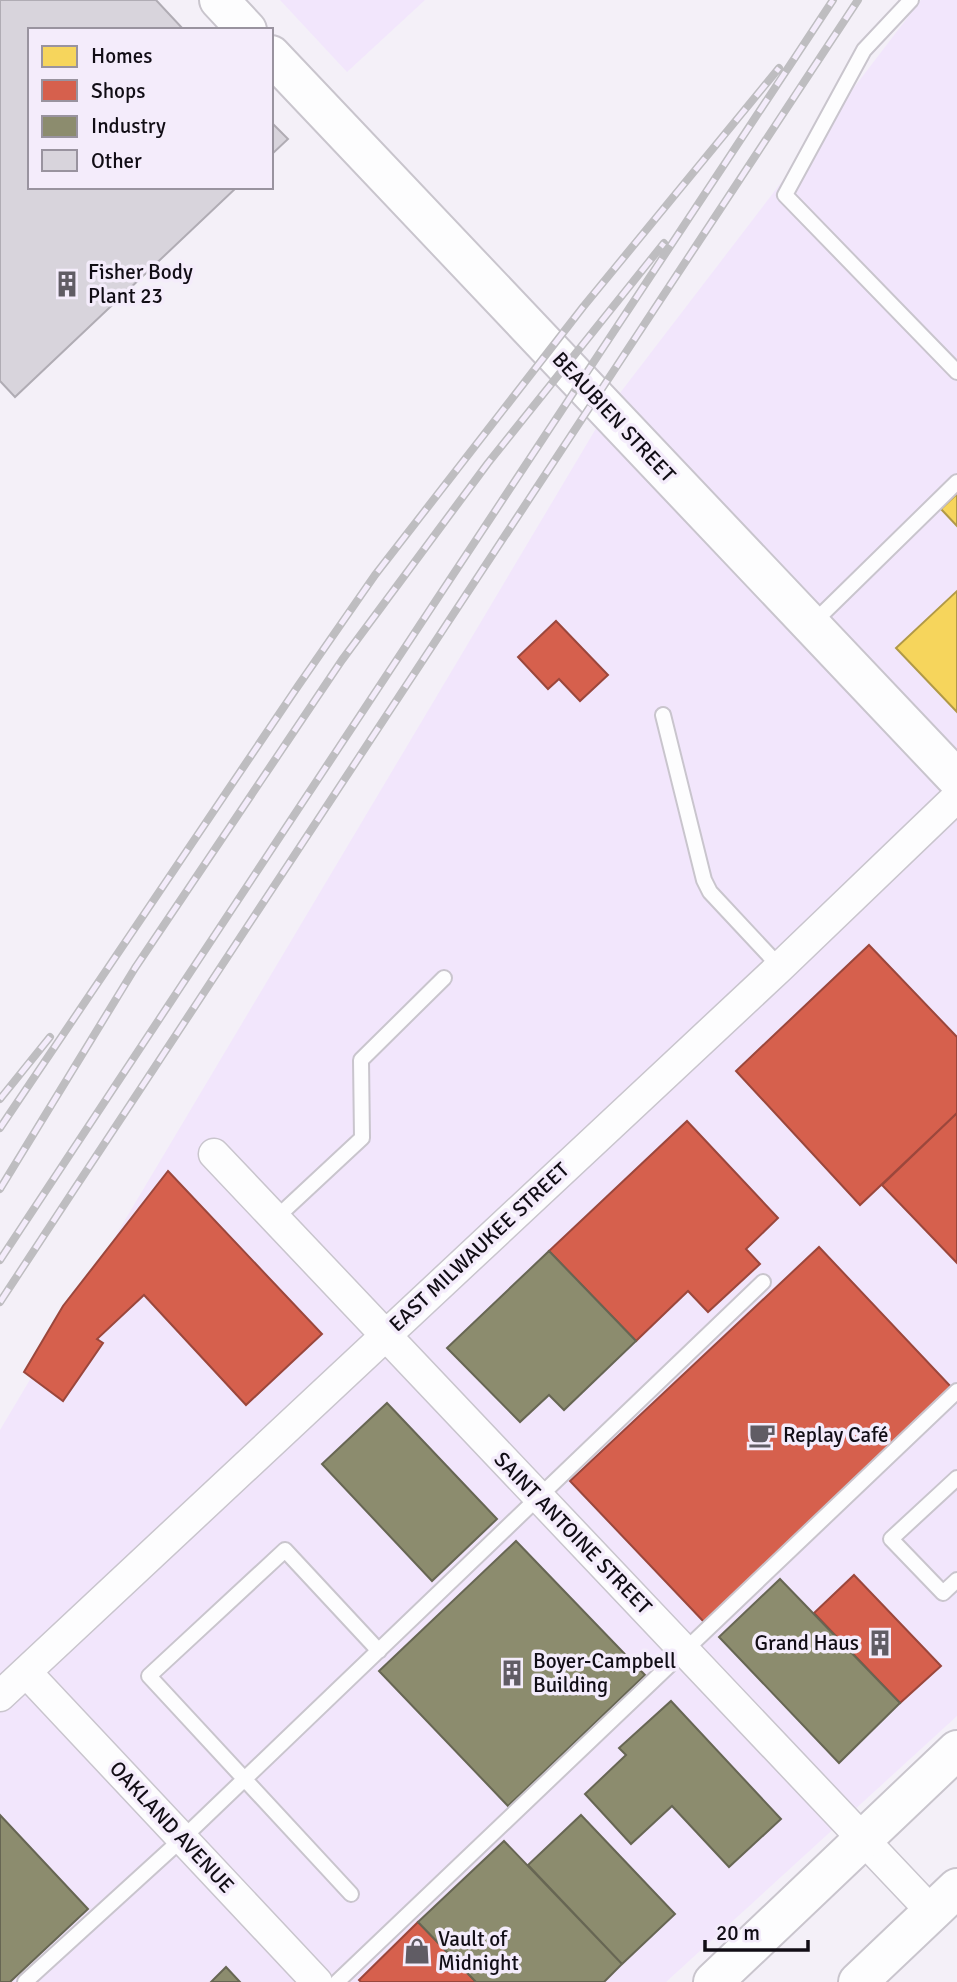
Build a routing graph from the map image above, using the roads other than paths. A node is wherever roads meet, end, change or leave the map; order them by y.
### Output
1 (219, 0) edge
2 (911, 0) edge
3 (245, 28) edge
4 (273, 57) edge
5 (957, 372) edge
6 (957, 482) edge
7 (810, 625) junction
8 (663, 715) dead end
9 (957, 779) edge
10 (957, 797) edge
11 (780, 967) junction
12 (444, 978) dead end
13 (214, 1154) dead end
14 (275, 1219) junction
15 (763, 1282) dead end
16 (384, 1335) junction
17 (957, 1391) edge
18 (957, 1478) edge
19 (539, 1498) junction
20 (957, 1580) edge
21 (379, 1651) junction
22 (685, 1651) junction
23 (26, 1672) junction
24 (0, 1696) edge
25 (957, 1750) edge
26 (244, 1779) junction
27 (183, 1838) junction
28 (863, 1840) junction
29 (351, 1894) dead end
30 (945, 1900) edge
31 (25, 1982) edge
32 (317, 1982) edge
33 (337, 1982) edge
34 (713, 1982) edge
35 (858, 1982) edge

1 - 3 street
2 - 5 lane
4 - 7 street, BEAUBIEN STREET
6 - 7 lane
7 - 9 street, BEAUBIEN STREET
8 - 11 lane
10 - 11 street, EAST MILWAUKEE STREET
11 - 16 street, EAST MILWAUKEE STREET
12 - 14 lane
13 - 14 street, SAINT ANTOINE STREET
14 - 16 street, SAINT ANTOINE STREET
15 - 19 lane
16 - 19 street, SAINT ANTOINE STREET
16 - 23 street, EAST MILWAUKEE STREET
17 - 22 lane
18 - 20 lane
19 - 21 lane
19 - 22 street, SAINT ANTOINE STREET
21 - 26 lane
21 - 26 lane
22 - 28 street, SAINT ANTOINE STREET
22 - 33 lane
23 - 24 street, EAST MILWAUKEE STREET
23 - 27 street, OAKLAND AVENUE
25 - 28 street
26 - 27 lane
26 - 29 lane
27 - 31 lane
27 - 32 street, OAKLAND AVENUE
28 - 30 street, SAINT ANTOINE STREET
28 - 34 street
30 - 35 street

